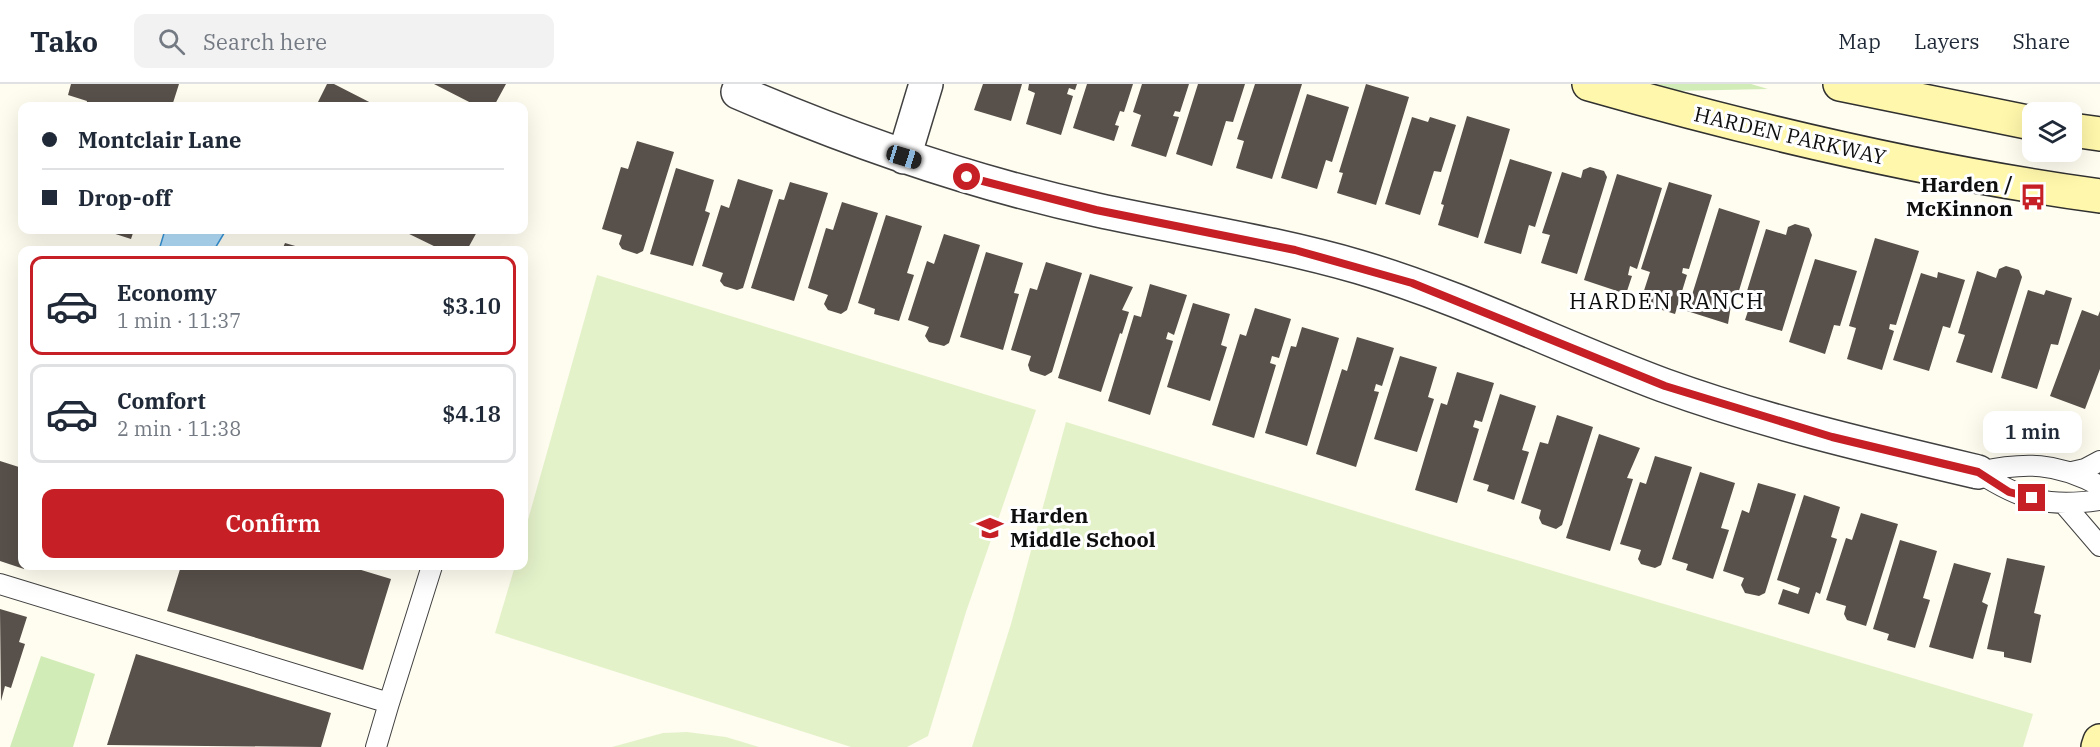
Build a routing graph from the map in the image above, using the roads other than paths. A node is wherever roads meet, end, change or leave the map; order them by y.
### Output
1 (926, 84) edge
2 (1589, 84) edge
3 (1840, 84) edge
4 (738, 92) dead end
5 (2022, 121) edge
6 (2082, 131) edge
7 (2100, 134) edge
8 (904, 157) junction
9 (2100, 196) edge
10 (2100, 461) edge
11 (1978, 472) junction
12 (2072, 472) junction
13 (2100, 486) edge
14 (2100, 500) edge
15 (2064, 504) junction
16 (2100, 546) edge
17 (431, 570) edge
18 (0, 584) edge
19 (389, 703) junction
20 (2100, 741) edge
21 (376, 747) edge
22 (2098, 747) edge

1 - 8 street
2 - 9 street, HARDEN PARKWAY
3 - 5 street
4 - 8 street
6 - 7 street
8 - 11 street
10 - 12 lane
11 - 12 lane
11 - 15 lane
12 - 13 lane
14 - 15 lane
15 - 16 lane
17 - 19 lane
18 - 19 lane
19 - 21 lane
20 - 22 street

